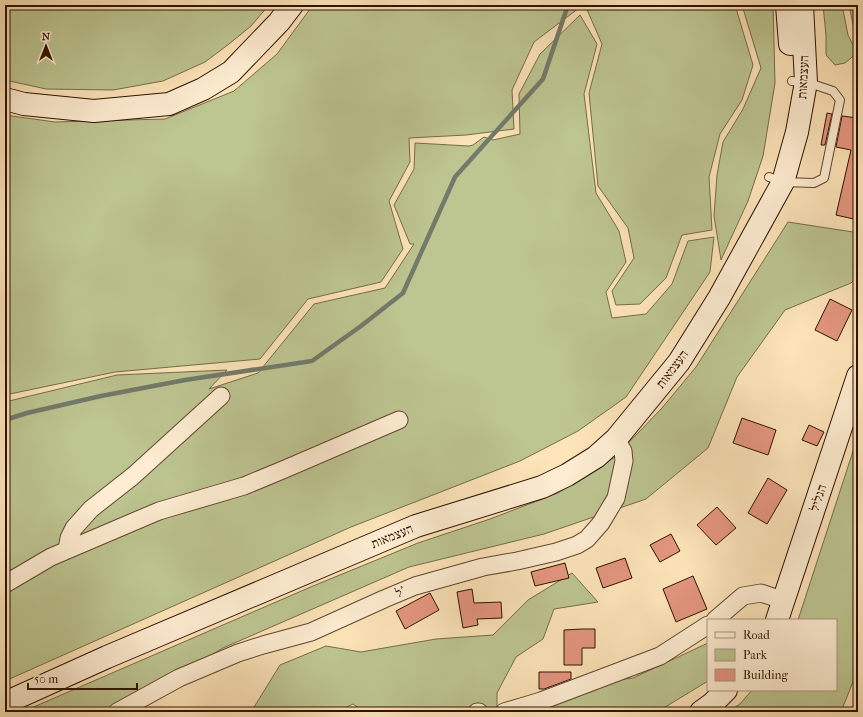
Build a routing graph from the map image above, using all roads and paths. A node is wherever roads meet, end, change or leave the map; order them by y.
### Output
1 (292, 5) edge
2 (786, 5) edge
3 (802, 5) edge
4 (799, 81) junction
5 (5, 99) edge
6 (776, 179) junction
7 (858, 376) edge
8 (221, 396) dead end
9 (399, 420) dead end
10 (616, 439) junction
11 (67, 550) junction
12 (5, 584) edge
13 (781, 610) edge
14 (716, 619) edge
15 (707, 626) edge
16 (725, 691) edge
17 (5, 703) edge
18 (118, 712) edge
19 (504, 712) edge
20 (701, 712) edge

1 - 5 street
2 - 4 street, העצמאות
3 - 4 street, העצמאות
4 - 6 street, העצמאות
4 - 6 lane
6 - 10 street, העצמאות
7 - 13 street, הגליל
8 - 11 street
9 - 11 street
10 - 17 street, העצמאות
10 - 18 street, ל'
11 - 12 street
13 - 14 street
15 - 19 street
16 - 20 street

